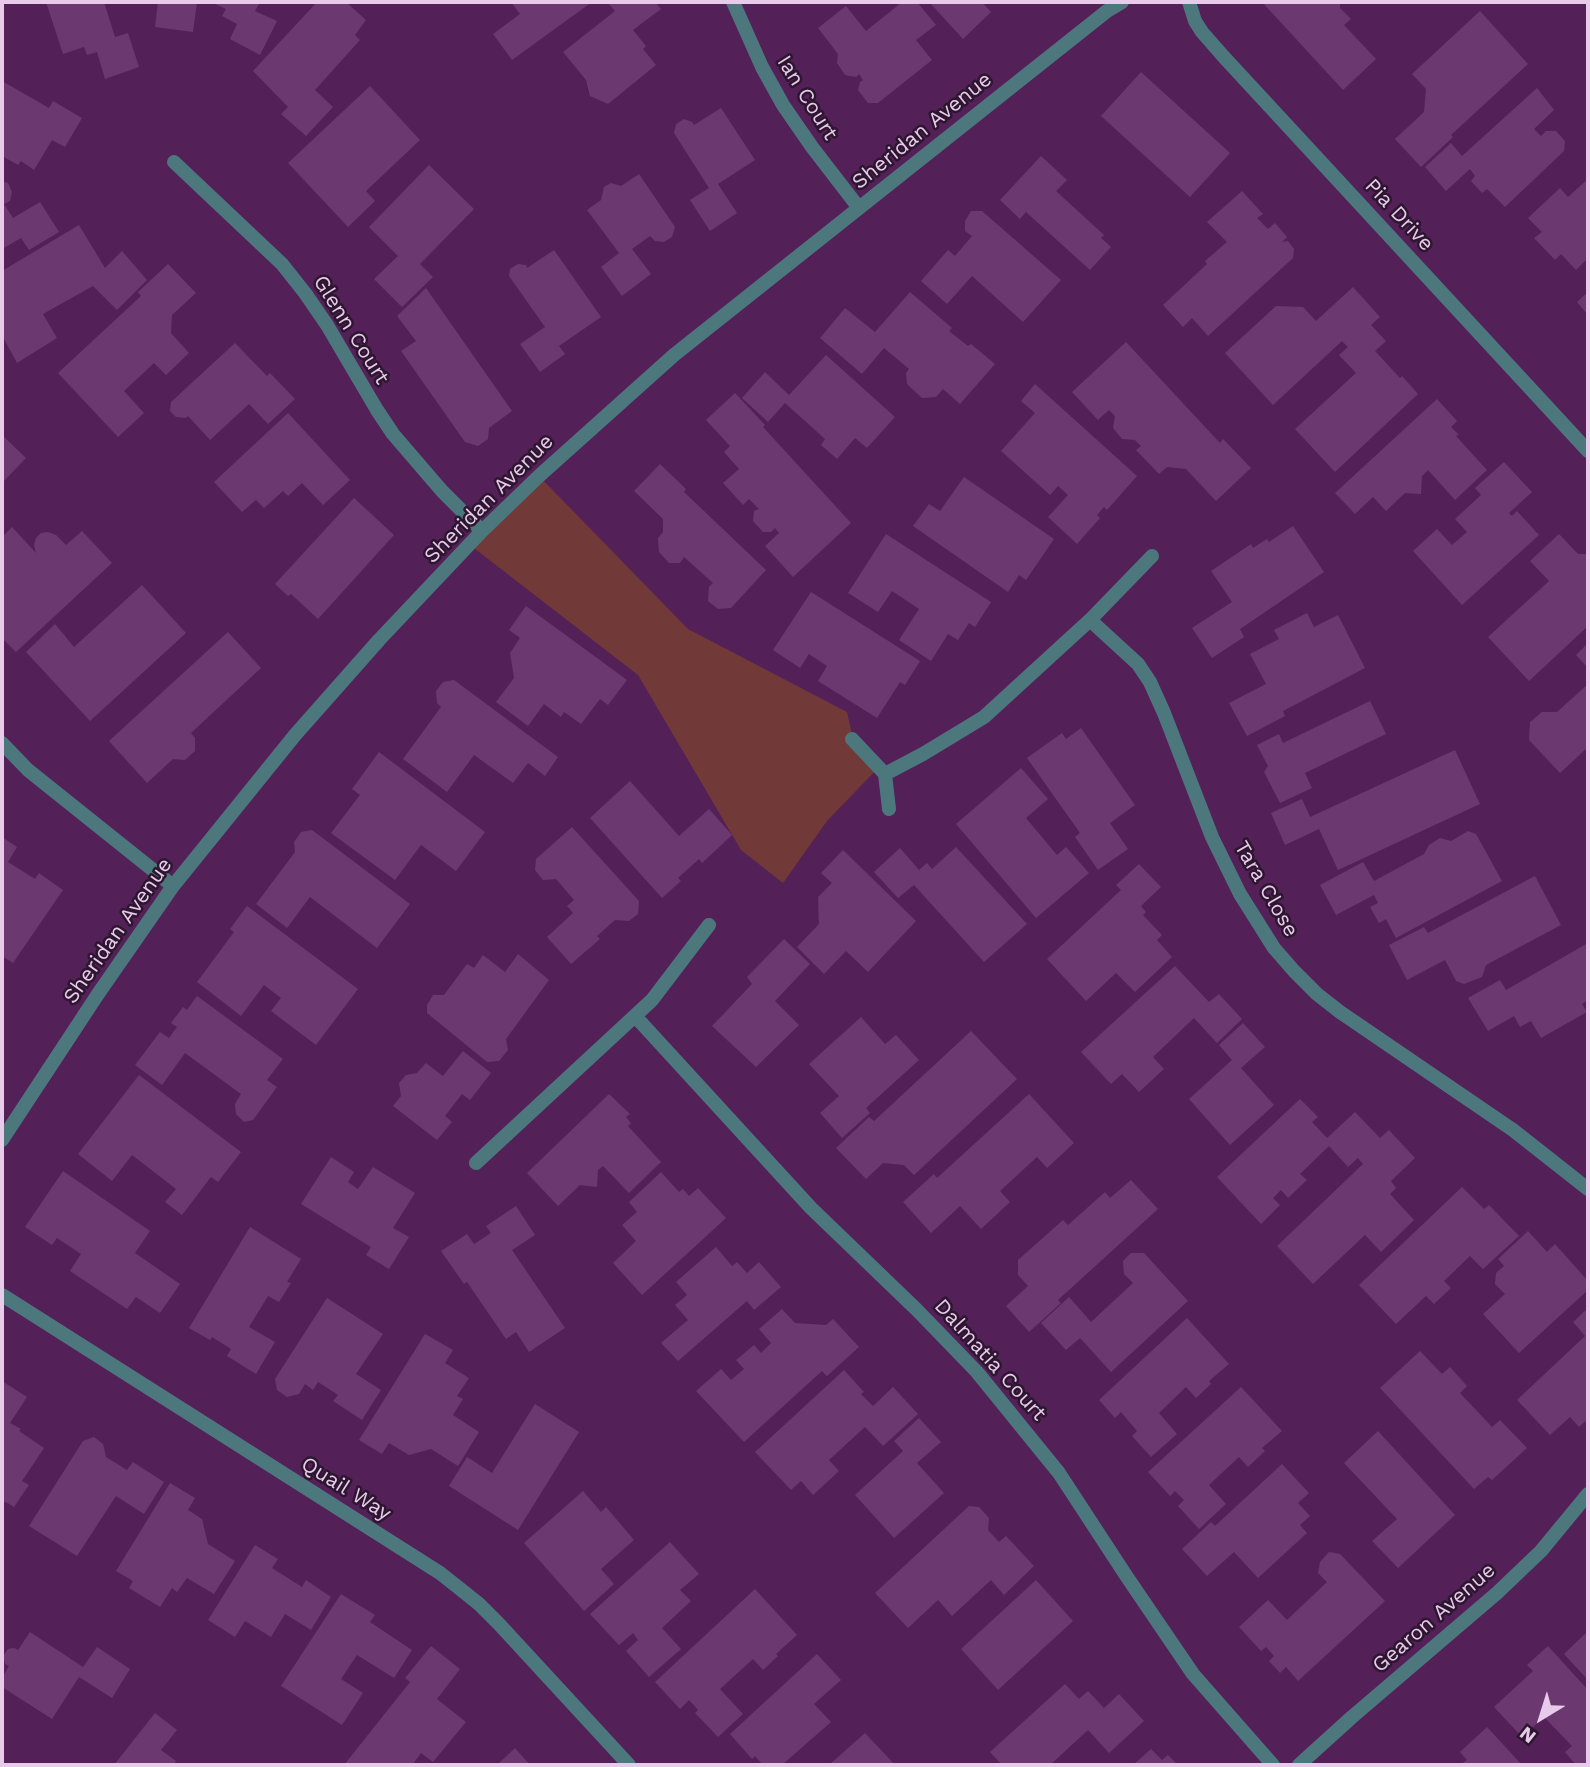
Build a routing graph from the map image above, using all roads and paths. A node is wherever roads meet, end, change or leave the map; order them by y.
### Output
1 (733, 2) edge
2 (1122, 2) edge
3 (1189, 2) edge
4 (174, 162) dead end
5 (859, 208) junction
6 (1588, 451) edge
7 (482, 531) junction
8 (1152, 556) dead end
9 (1090, 620) junction
10 (852, 739) dead end
11 (2, 743) edge
12 (886, 774) junction
13 (889, 808) dead end
14 (173, 887) junction
15 (709, 925) dead end
16 (635, 1016) junction
17 (2, 1140) edge
18 (476, 1163) dead end
19 (1588, 1189) edge
20 (2, 1295) edge
21 (1588, 1494) edge
22 (629, 1765) edge
23 (1273, 1765) edge
24 (1299, 1765) edge

1 - 5 street, Ian Court
2 - 5 street, Sheridan Avenue
3 - 6 street, Pia Drive
4 - 7 street, Glenn Court
5 - 7 street, Sheridan Avenue
7 - 14 street, Sheridan Avenue
8 - 9 street
9 - 12 street
9 - 19 street, Tara Close
10 - 12 street
11 - 14 street
12 - 13 street
14 - 17 street, Sheridan Avenue
15 - 16 street
16 - 18 street
16 - 23 street, Dalmatia Court
20 - 22 street, Quail Way
21 - 24 street, Gearon Avenue

